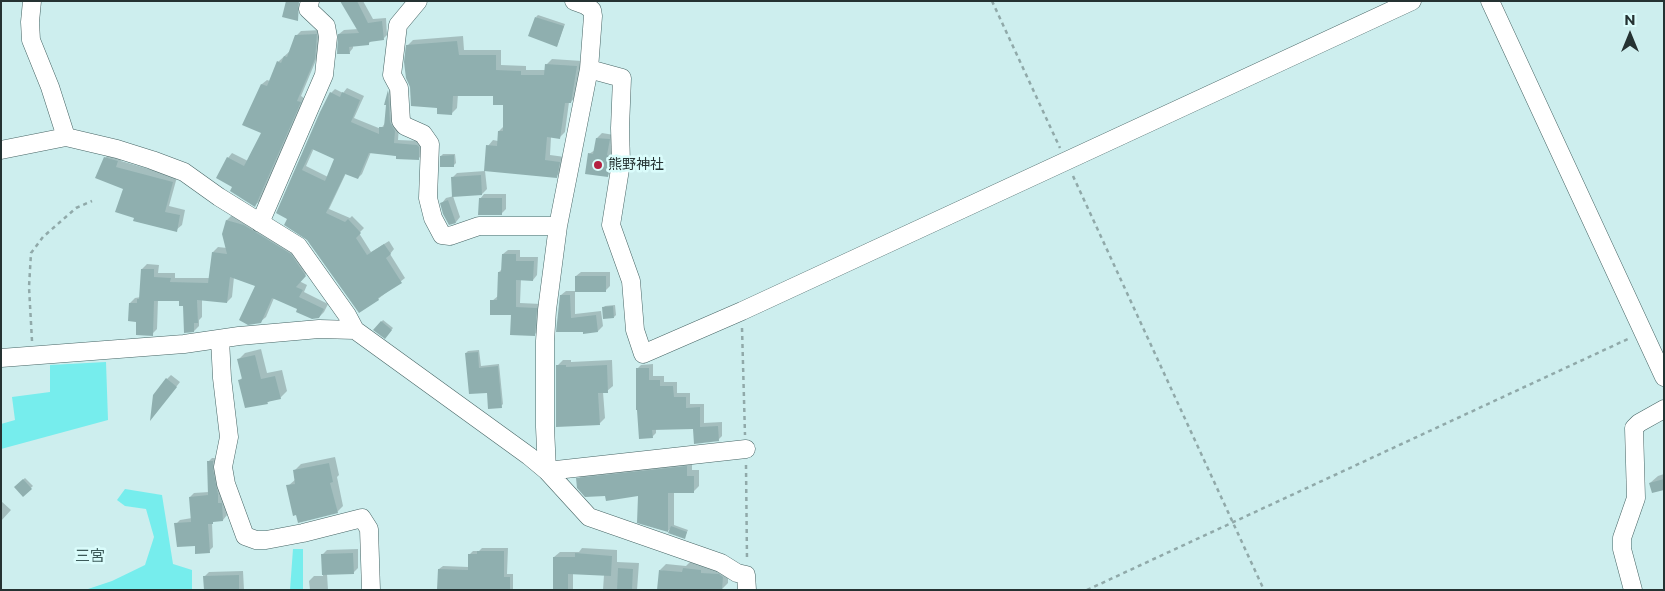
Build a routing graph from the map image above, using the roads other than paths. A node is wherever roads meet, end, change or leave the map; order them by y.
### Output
1 (32, 1) edge
2 (310, 1) edge
3 (418, 1) edge
4 (574, 1) edge
5 (1412, 1) edge
6 (1490, 1) edge
7 (589, 69) junction
8 (66, 137) junction
9 (1, 150) edge
10 (260, 223) junction
11 (558, 226) junction
12 (355, 330) junction
13 (220, 339) junction
14 (1, 358) edge
15 (1664, 377) edge
16 (1664, 409) edge
17 (746, 449) dead end
18 (547, 471) junction
19 (736, 581) edge
20 (371, 590) edge
21 (746, 590) edge
22 (1633, 590) edge

1 - 8 street
2 - 10 street
3 - 11 street
4 - 7 street
5 - 7 street
6 - 15 street
7 - 11 street
8 - 9 street
8 - 10 street
10 - 12 street
11 - 18 street
12 - 13 street
12 - 18 street
13 - 14 street
13 - 20 street
16 - 22 street
17 - 18 street
18 - 19 street
19 - 21 street

